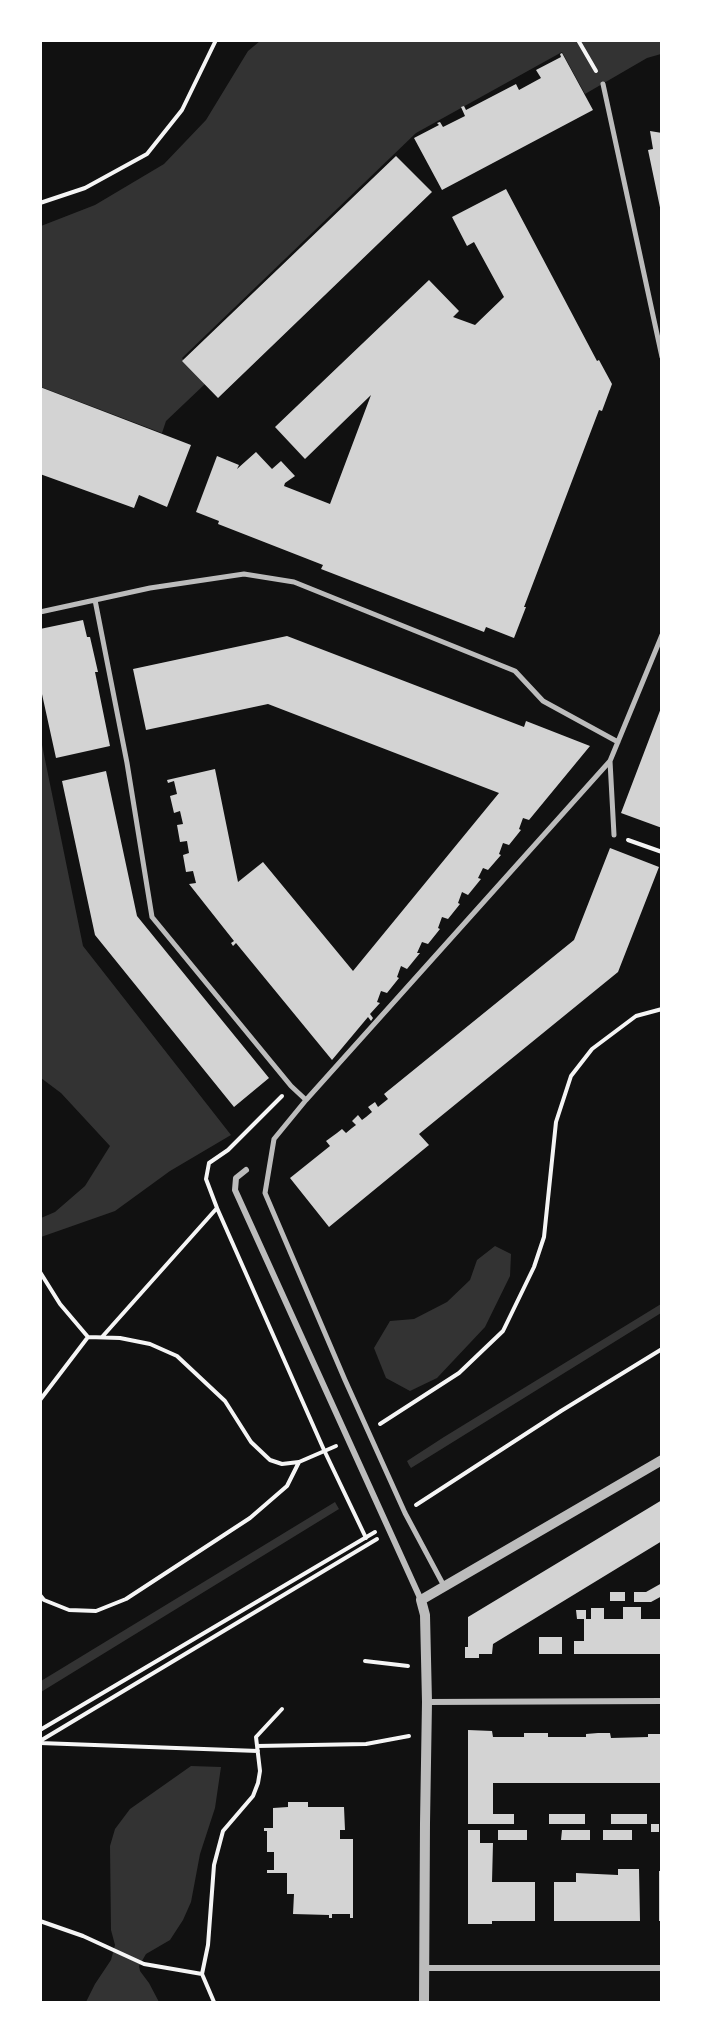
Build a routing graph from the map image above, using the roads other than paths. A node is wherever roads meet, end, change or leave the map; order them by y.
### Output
1 (603, 84) road end
2 (662, 357) edge
3 (95, 600) junction
4 (40, 612) edge
5 (662, 635) edge
6 (618, 742) junction
7 (610, 761) junction
8 (614, 835) road end
9 (306, 1100) junction
10 (246, 1170) dead end
11 (662, 1460) edge
12 (444, 1586) junction
13 (421, 1600) junction
14 (662, 1701) edge
15 (427, 1702) junction
16 (424, 1968) junction
17 (662, 1968) edge
18 (424, 2002) edge

1 - 2 street
3 - 4 street
3 - 6 street
3 - 9 street
5 - 6 street
6 - 7 street
7 - 8 street
7 - 9 street
9 - 12 street
10 - 13 street
11 - 12 street
12 - 13 street
13 - 15 street
14 - 15 street
15 - 16 street
16 - 17 street
16 - 18 street

